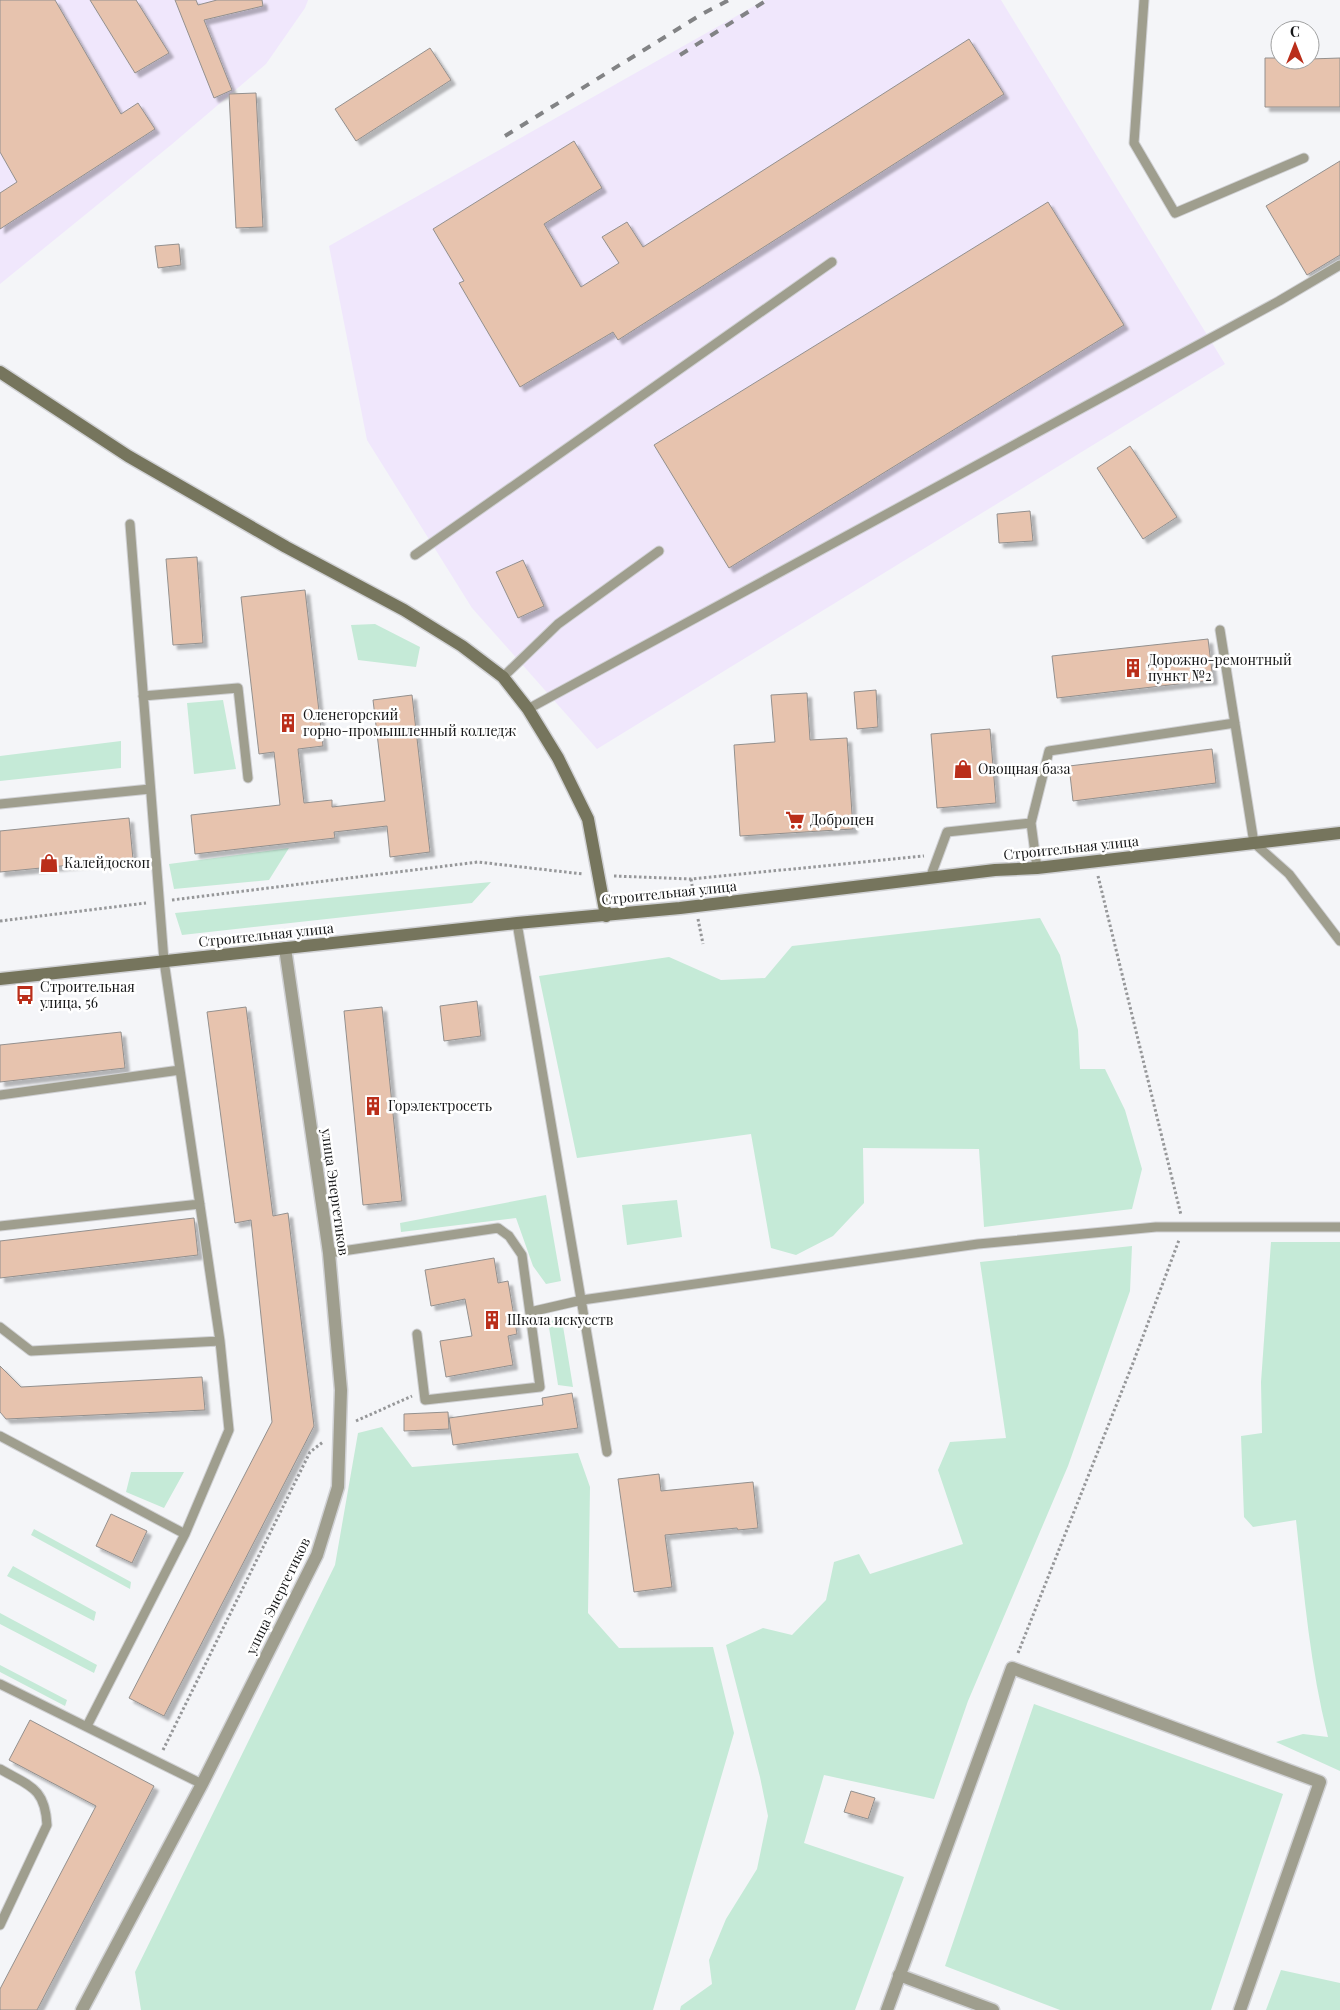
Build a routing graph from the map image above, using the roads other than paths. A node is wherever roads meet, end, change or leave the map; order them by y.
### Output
1 (1144, 0) edge
2 (1304, 158) dead end
3 (832, 262) dead end
4 (1340, 265) edge
5 (0, 372) edge
6 (130, 524) dead end
7 (659, 551) dead end
8 (415, 555) dead end
9 (1220, 630) dead end
10 (503, 677) junction
11 (143, 696) junction
12 (528, 709) junction
13 (1234, 724) junction
14 (248, 778) dead end
15 (150, 789) junction
16 (0, 804) edge
17 (1031, 823) junction
18 (1340, 833) edge
19 (1254, 843) junction
20 (1037, 868) junction
21 (930, 878) junction
22 (606, 916) junction
23 (517, 923) junction
24 (1340, 941) edge
25 (285, 948) junction
26 (164, 961) junction
27 (0, 979) edge
28 (180, 1070) junction
29 (0, 1094) edge
30 (200, 1204) junction
31 (0, 1226) edge
32 (1340, 1227) edge
33 (329, 1253) junction
34 (582, 1300) junction
35 (530, 1312) junction
36 (0, 1327) edge
37 (417, 1334) dead end
38 (220, 1341) junction
39 (0, 1436) edge
40 (607, 1452) dead end
41 (185, 1534) junction
42 (0, 1684) edge
43 (87, 1726) junction
44 (0, 1770) edge
45 (202, 1784) junction
46 (0, 1926) edge
47 (899, 1975) junction
48 (82, 2010) edge
49 (887, 2010) edge
50 (993, 2010) edge
51 (1240, 2010) edge

1 - 2 lane
3 - 8 lane
4 - 12 lane
5 - 10 street
6 - 11 lane
7 - 10 lane
9 - 13 lane
10 - 12 street
11 - 14 lane
11 - 15 lane
12 - 22 street
13 - 17 lane
13 - 19 lane
15 - 16 lane
15 - 26 lane
17 - 20 lane
17 - 21 lane
18 - 19 street, Строительная улица
19 - 20 street, Строительная улица
19 - 24 lane
20 - 21 street, Строительная улица
21 - 22 street, Строительная улица
22 - 23 street, Строительная улица
23 - 25 street, Строительная улица
23 - 34 lane
25 - 26 street, Строительная улица
25 - 33 street, улица Энергетиков
26 - 27 street, Строительная улица
26 - 28 lane
28 - 29 lane
28 - 30 lane
30 - 31 lane
30 - 38 lane
32 - 34 lane
33 - 35 lane
33 - 45 street, улица Энергетиков
34 - 35 lane
34 - 40 lane
35 - 37 lane
36 - 38 lane
38 - 41 lane
39 - 41 lane
41 - 43 lane
42 - 43 lane
43 - 45 lane
44 - 46 lane
45 - 48 street, улица Энергетиков
47 - 49 street
47 - 50 street
47 - 51 street

